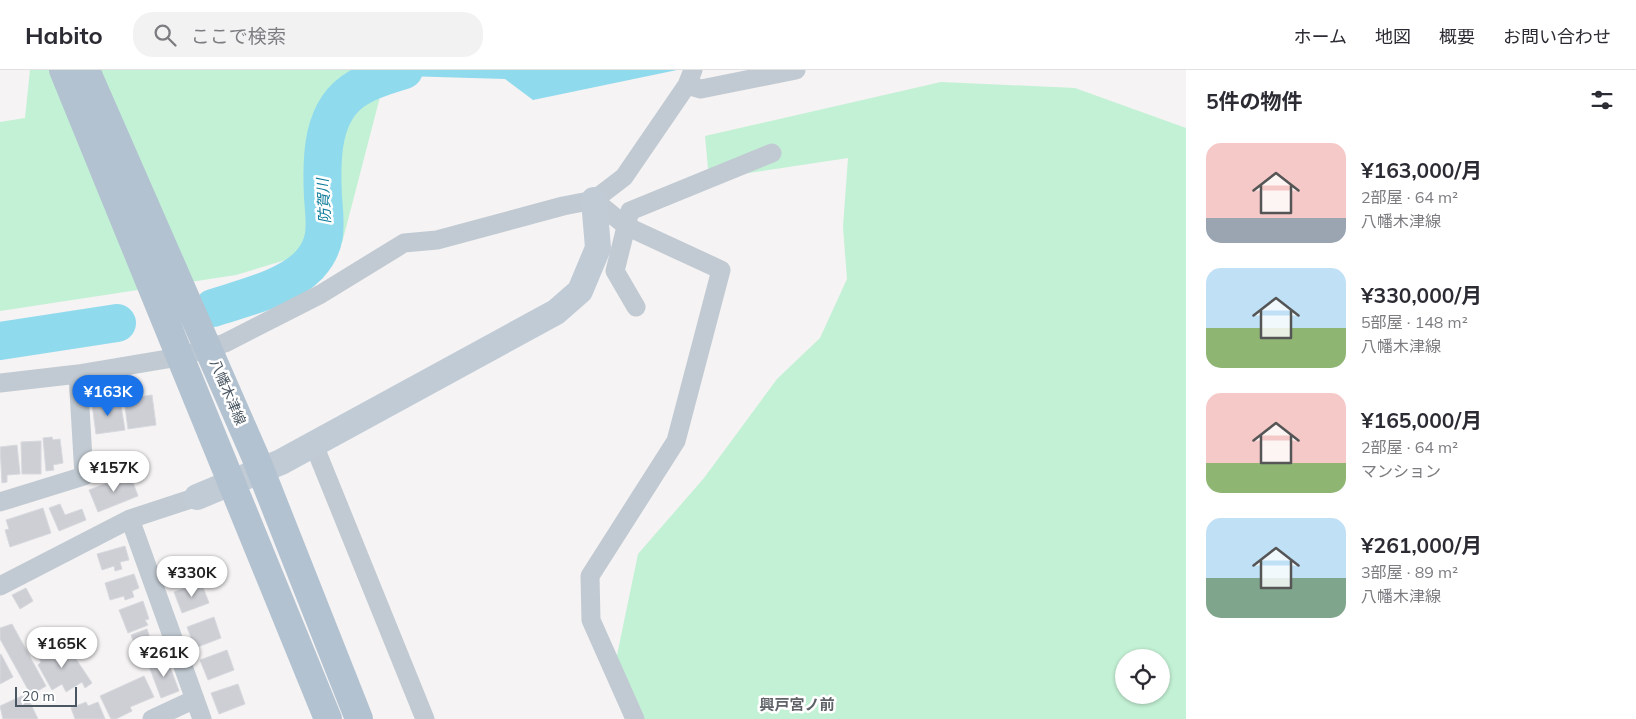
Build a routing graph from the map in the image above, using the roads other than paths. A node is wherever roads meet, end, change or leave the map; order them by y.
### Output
1 (63, 70) edge
2 (86, 70) edge
3 (796, 70) edge
4 (690, 78) edge
5 (772, 153) dead end
6 (594, 200) junction
7 (626, 226) junction
8 (636, 307) dead end
9 (209, 349) junction
10 (179, 357) junction
11 (78, 374) junction
12 (0, 383) edge
13 (314, 445) junction
14 (197, 497) joint
15 (0, 502) edge
16 (130, 519) junction
17 (0, 586) edge
18 (195, 699) junction
19 (152, 719) edge
20 (202, 719) edge
21 (328, 719) edge
22 (359, 719) edge
23 (425, 719) edge
24 (635, 719) edge

1 - 10 main road
2 - 9 main road, 八幡木津線
3 - 4 street
4 - 6 street
5 - 7 street
6 - 7 street
6 - 9 street
6 - 13 street
7 - 8 street
7 - 24 street
9 - 10 street
9 - 22 main road, 八幡木津線
10 - 11 street
10 - 21 main road
11 - 12 street
11 - 15 street
13 - 14 street
13 - 23 street
14 - 16 street
16 - 17 street
16 - 18 street
18 - 19 street
18 - 20 street

